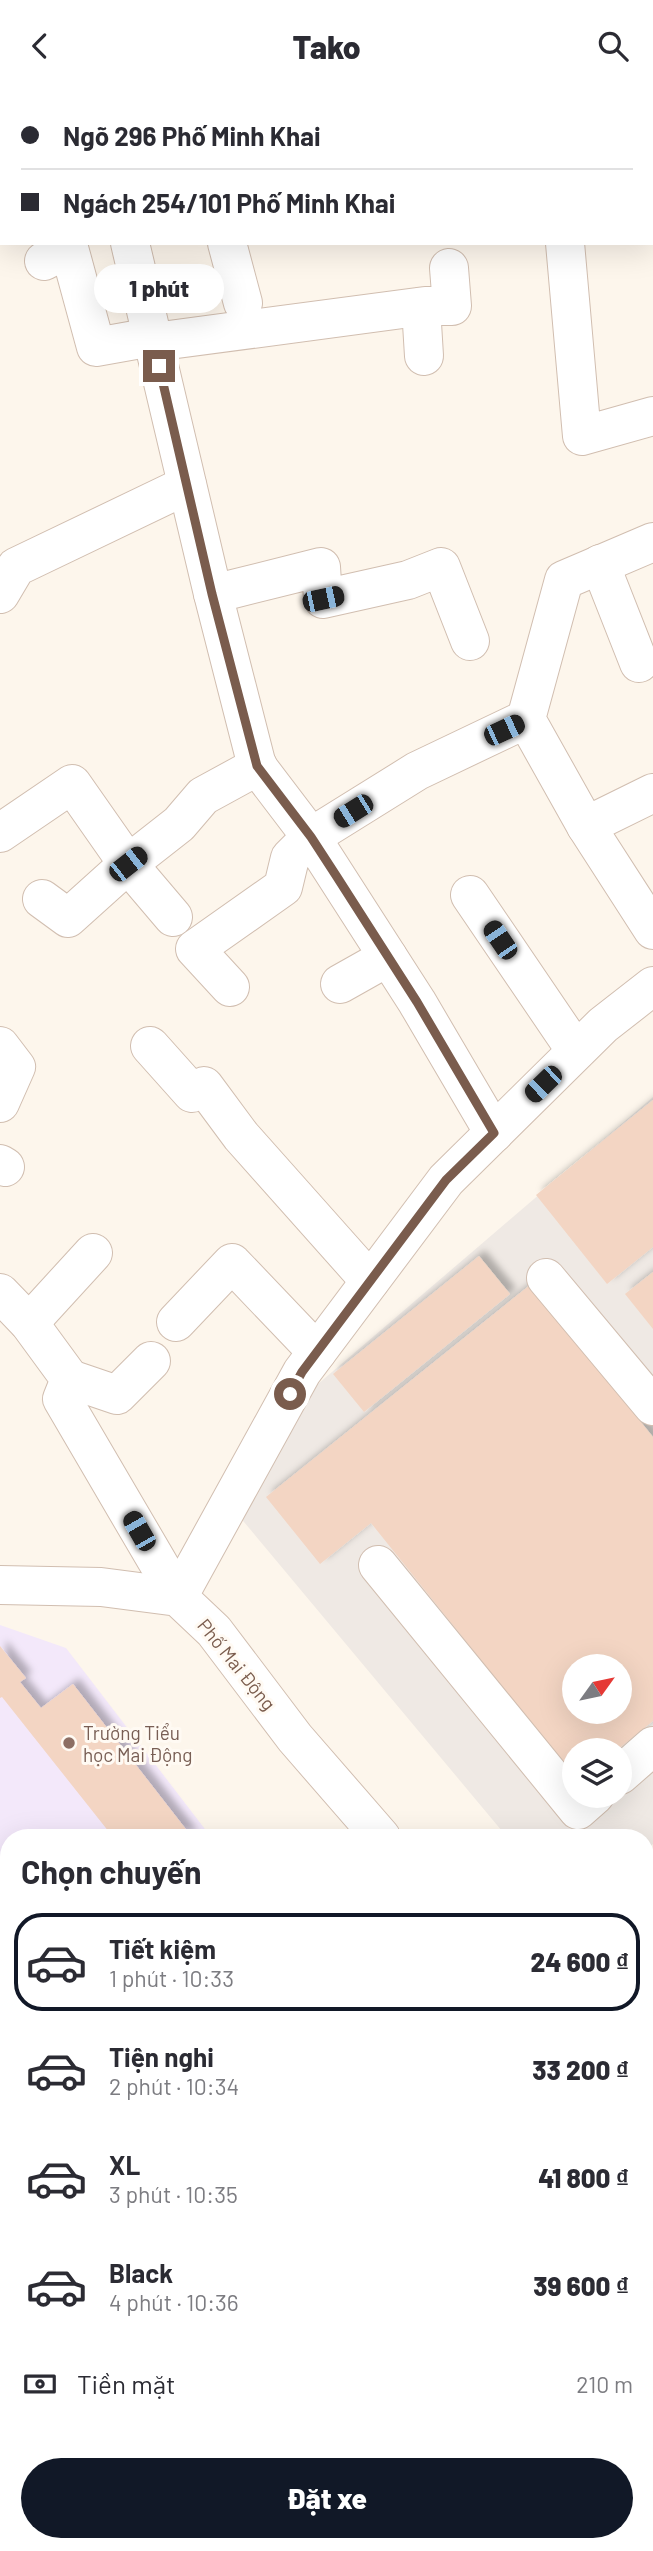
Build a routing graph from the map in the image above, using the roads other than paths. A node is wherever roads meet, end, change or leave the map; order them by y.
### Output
1 (130, 245) edge
2 (228, 245) edge
3 (565, 245) edge
4 (44, 261) dead end
5 (449, 268) dead end
6 (243, 303) dead end
7 (421, 307) junction
8 (153, 340) junction
9 (424, 356) dead end
10 (653, 416) edge
11 (187, 485) junction
12 (653, 541) edge
13 (600, 564) junction
14 (0, 594) edge
15 (212, 594) junction
16 (470, 641) dead end
17 (641, 662) edge
18 (526, 719) junction
19 (258, 766) junction
20 (653, 793) edge
21 (586, 826) junction
22 (0, 832) edge
23 (311, 837) junction
24 (128, 864) junction
25 (470, 895) dead end
26 (42, 899) dead end
27 (173, 917) dead end
28 (653, 930) edge
29 (388, 957) junction
30 (340, 983) dead end
31 (653, 986) edge
32 (230, 987) dead end
33 (0, 1046) edge
34 (150, 1046) dead end
35 (576, 1051) junction
36 (0, 1103) edge
37 (494, 1133) junction
38 (93, 1253) dead end
39 (546, 1278) dead end
40 (370, 1281) junction
41 (0, 1293) edge
42 (176, 1322) dead end
43 (29, 1323) junction
44 (317, 1352) junction
45 (151, 1361) dead end
46 (70, 1379) junction
47 (653, 1406) edge
48 (377, 1565) dead end
49 (0, 1585) edge
50 (178, 1597) junction
51 (653, 1746) edge
52 (632, 1764) edge
53 (562, 1790) edge
54 (375, 1829) edge

1 - 8 street
2 - 6 street
3 - 10 street
4 - 8 street
5 - 7 street
7 - 8 street
7 - 9 street
8 - 11 street
11 - 14 street
11 - 15 street
12 - 13 street
13 - 17 street
13 - 18 street
15 - 16 street
15 - 19 street
18 - 21 street
18 - 23 street
19 - 23 street
19 - 24 street
20 - 21 street
21 - 28 street
22 - 24 street
23 - 29 street
23 - 32 street
24 - 26 street
24 - 27 street
25 - 35 street
29 - 30 street
29 - 37 street
31 - 35 street
33 - 36 street
34 - 40 street
35 - 37 street
37 - 40 street
38 - 43 street
39 - 47 street
40 - 44 street
41 - 43 street
42 - 44 street
43 - 46 street
44 - 50 street
45 - 46 street
46 - 50 street, Phố Mai Động
48 - 53 street
49 - 50 street
50 - 54 street, Phố Mai Động
51 - 52 street

